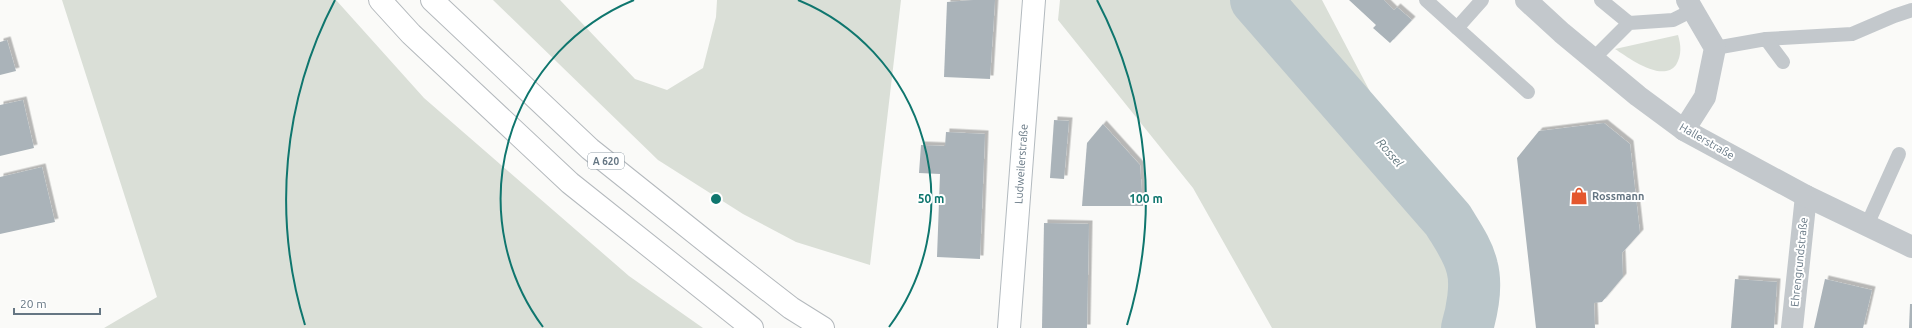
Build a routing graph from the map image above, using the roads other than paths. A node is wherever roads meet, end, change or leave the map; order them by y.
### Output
1 (380, 0) edge
2 (432, 0) edge
3 (1034, 0) edge
4 (1426, 0) edge
5 (1482, 0) edge
6 (1526, 0) edge
7 (1601, 0) edge
8 (1690, 5) edge
9 (1912, 10) edge
10 (1629, 23) junction
11 (1457, 28) junction
12 (1766, 39) junction
13 (1714, 48) junction
14 (1593, 59) junction
15 (1783, 62) dead end
16 (1528, 92) dead end
17 (1684, 130) junction
18 (1899, 154) dead end
19 (1806, 196) junction
20 (1866, 225) junction
21 (1912, 248) edge
22 (752, 328) edge
23 (822, 328) edge
24 (1009, 328) edge
25 (1792, 328) edge

1 - 22 main road
2 - 23 main road, A 620
3 - 24 main road, Ludweilerstraße
4 - 11 lane
5 - 11 lane
6 - 14 street, Hallerstraße
7 - 10 lane
8 - 10 lane
8 - 13 street
9 - 12 lane
10 - 14 lane
11 - 16 lane
12 - 13 lane
12 - 15 lane
13 - 17 street
14 - 17 street, Hallerstraße
17 - 19 street, Hallerstraße
18 - 20 lane
19 - 20 street, Hallerstraße
19 - 25 street, Ehrengrundstraße
20 - 21 street, Hallerstraße

